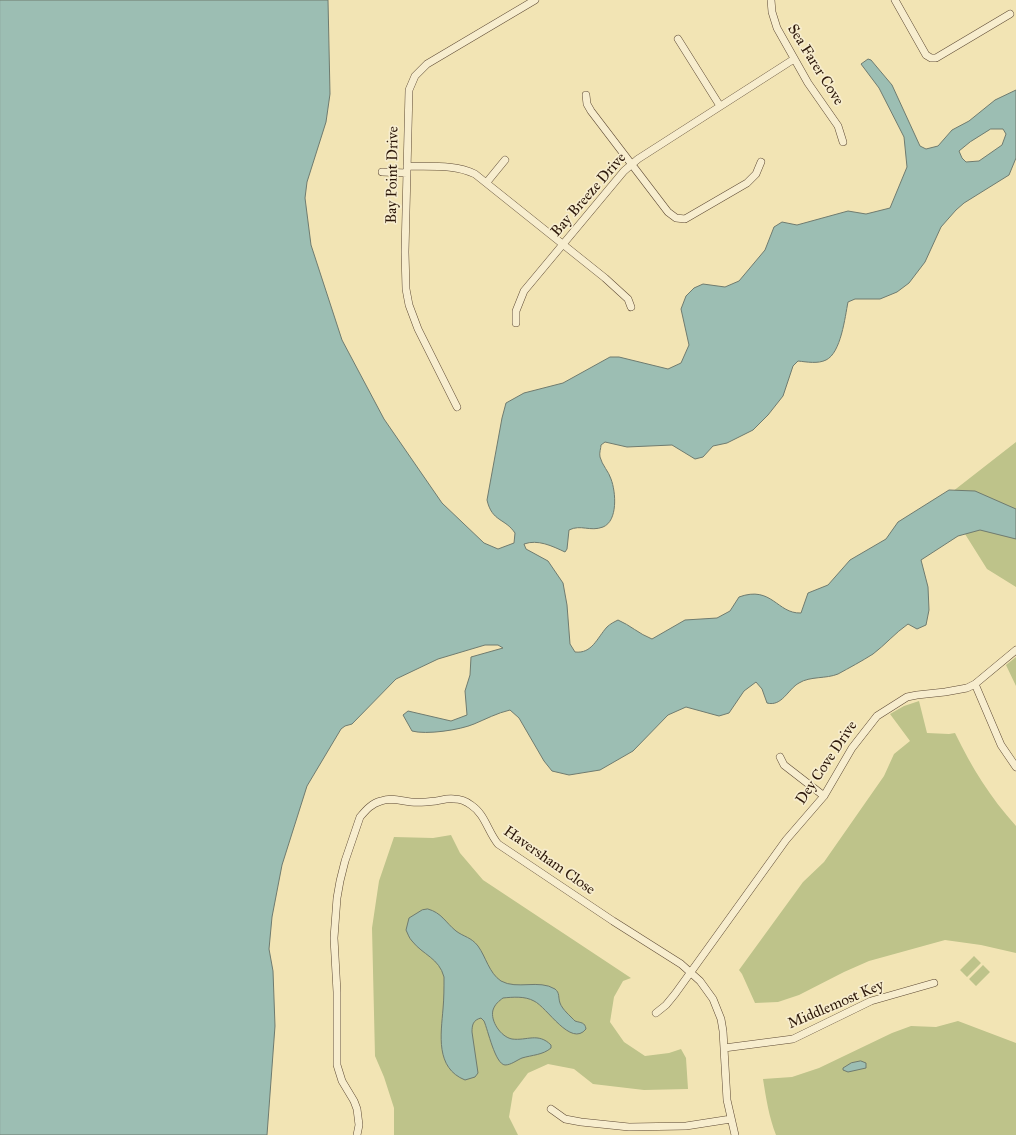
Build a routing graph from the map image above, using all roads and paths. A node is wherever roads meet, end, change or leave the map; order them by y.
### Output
1 (535, 0) edge
2 (771, 0) edge
3 (895, 0) edge
4 (1010, 14) dead end
5 (678, 39) dead end
6 (794, 59) junction
7 (586, 95) dead end
8 (720, 106) junction
9 (843, 142) dead end
10 (504, 160) dead end
11 (761, 162) dead end
12 (631, 164) junction
13 (407, 170) junction
14 (382, 172) dead end
15 (487, 182) junction
16 (563, 244) junction
17 (631, 307) dead end
18 (516, 323) dead end
19 (457, 407) dead end
20 (1016, 650) edge
21 (975, 684) junction
22 (780, 757) dead end
23 (1016, 767) edge
24 (824, 796) junction
25 (691, 972) junction
26 (934, 983) dead end
27 (656, 1012) dead end
28 (724, 1048) junction
29 (550, 1109) dead end
30 (731, 1120) junction
31 (357, 1135) edge
32 (735, 1135) edge

1 - 13 street, Bay Point Drive
2 - 6 street, Sea Farer Cove
3 - 4 street
5 - 8 street
6 - 8 street, Bay Breeze Drive
6 - 9 street, Sea Farer Cove
7 - 12 street
8 - 12 street, Bay Breeze Drive
10 - 15 street
11 - 12 street
12 - 16 street, Bay Breeze Drive
13 - 14 street
13 - 15 street
13 - 19 street, Bay Point Drive
15 - 16 street
16 - 17 street
16 - 18 street, Bay Breeze Drive
20 - 21 street, Dey Cove Drive
21 - 23 street
21 - 24 street, Dey Cove Drive
22 - 24 street
24 - 25 street, Dey Cove Drive
25 - 27 street, Dey Cove Drive
25 - 28 street, Haversham Close
25 - 31 street, Haversham Close
26 - 28 street, Middlemost Key
28 - 30 street, Haversham Close
29 - 30 street
30 - 32 street, Haversham Close

